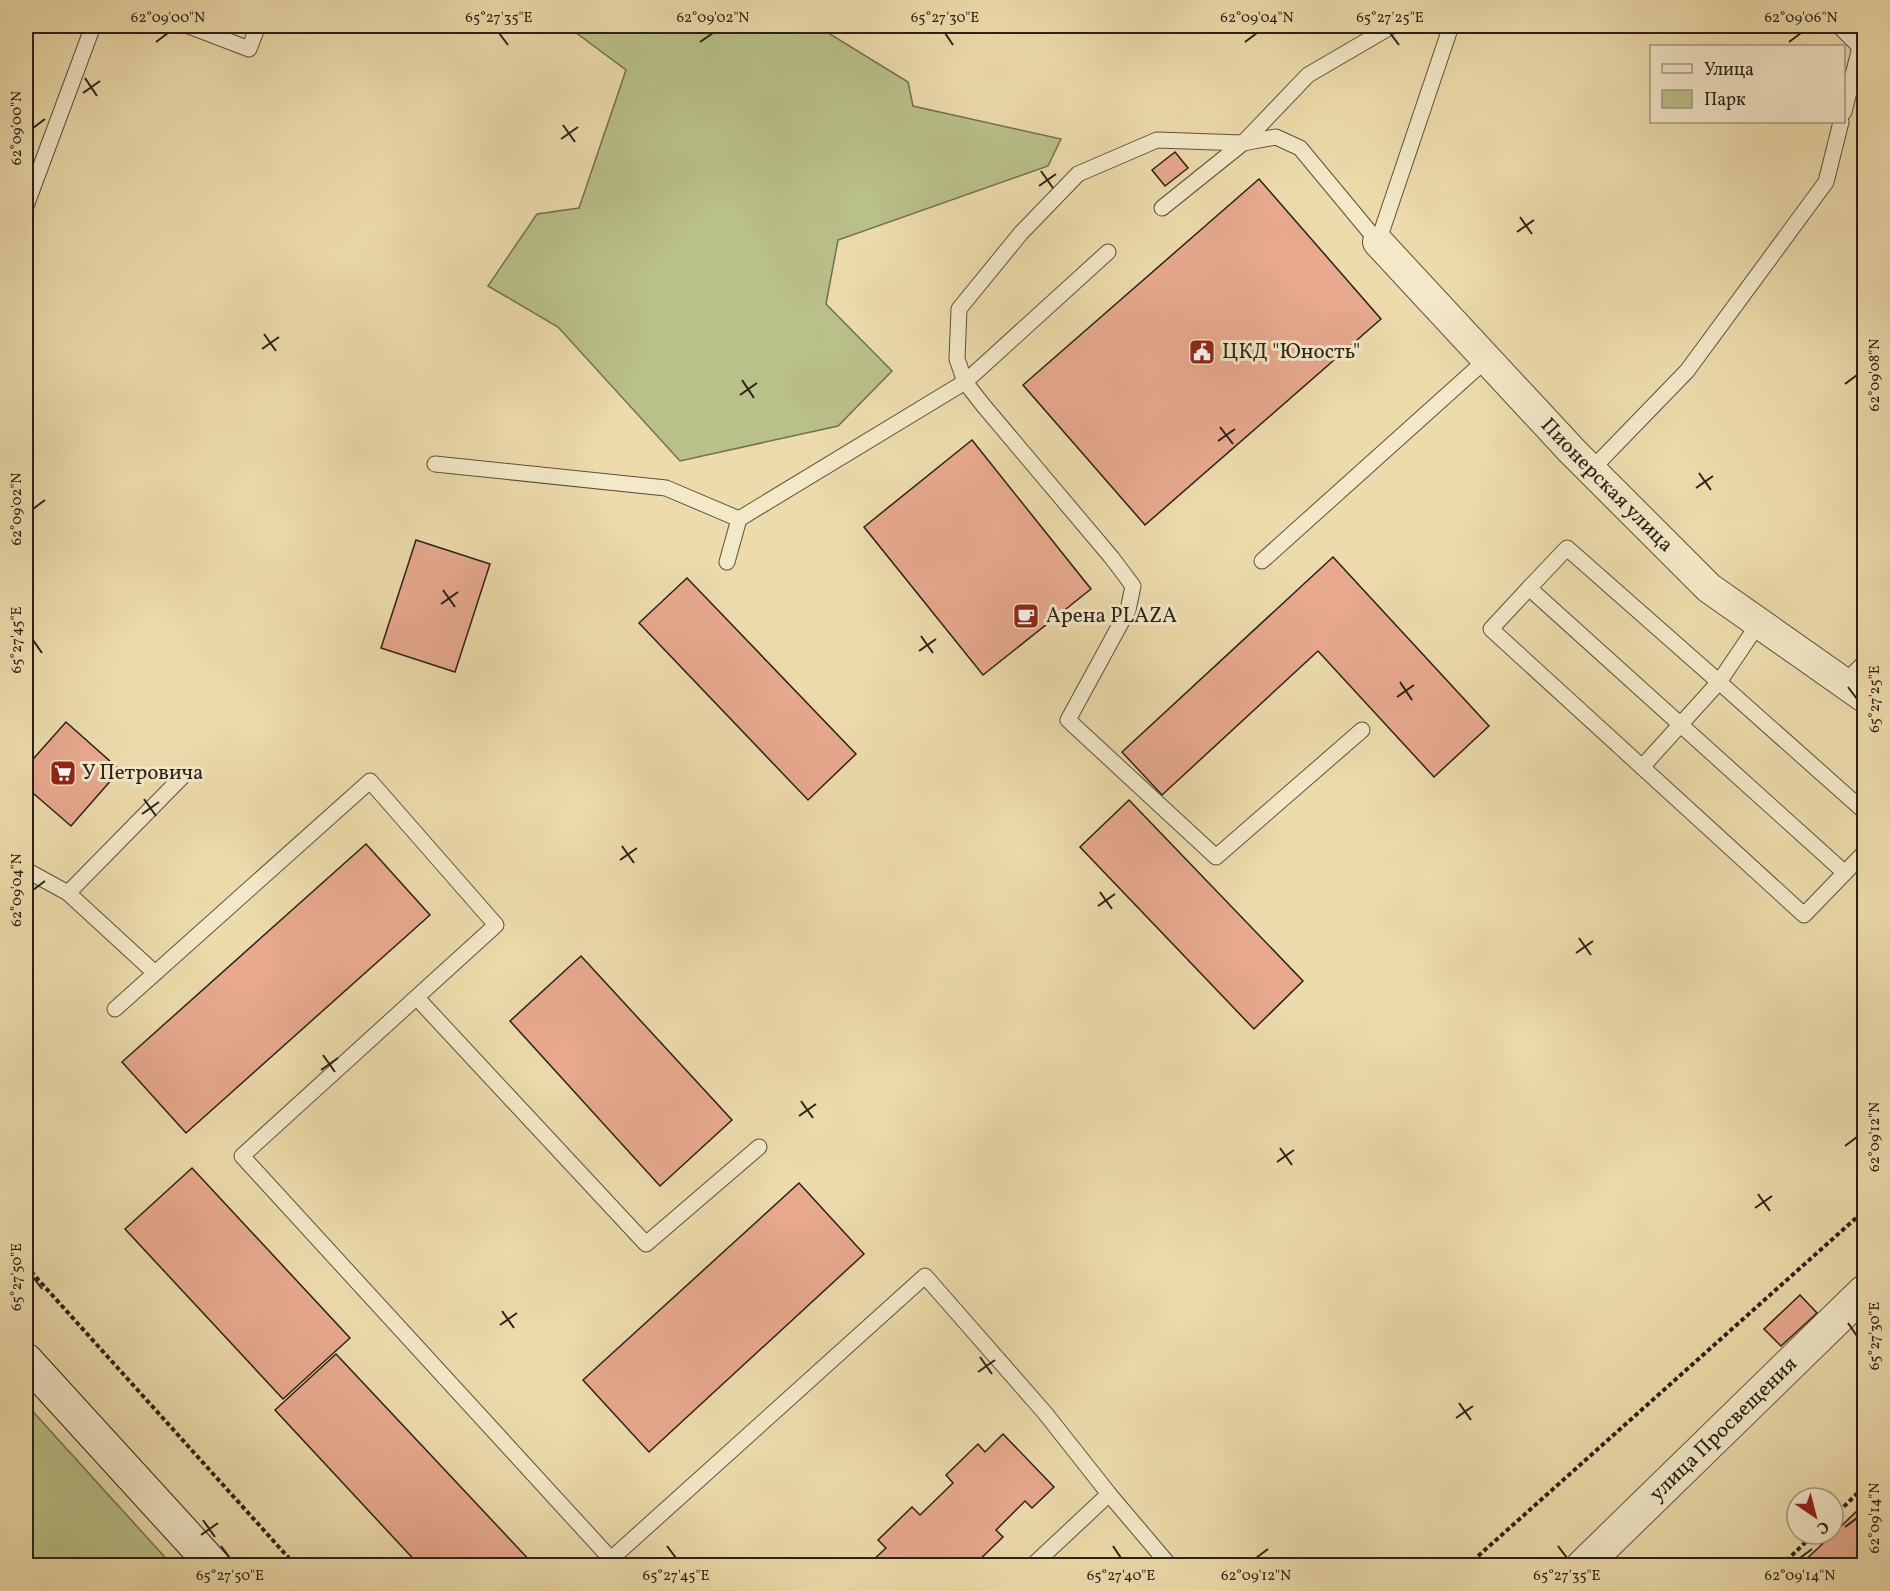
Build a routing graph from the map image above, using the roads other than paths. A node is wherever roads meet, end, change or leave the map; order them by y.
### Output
1 (93, 26) edge
2 (189, 26) edge
3 (258, 26) edge
4 (1392, 26) edge
5 (1450, 26) edge
6 (1839, 26) edge
7 (1861, 26) edge
8 (1863, 49) edge
9 (1845, 109) edge
10 (1841, 123) edge
11 (1243, 143) junction
12 (26, 206) edge
13 (1162, 208) dead end
14 (1378, 242) junction
15 (1108, 252) dead end
16 (1487, 359) junction
17 (965, 382) junction
18 (435, 464) dead end
19 (1592, 470) junction
20 (739, 519) junction
21 (1262, 561) dead end
22 (727, 562) dead end
23 (1529, 588) junction
24 (1759, 623) junction
25 (1858, 681) edge
26 (1719, 682) junction
27 (1681, 725) junction
28 (1362, 730) dead end
29 (1642, 767) junction
30 (182, 777) dead end
31 (1864, 811) edge
32 (1864, 853) edge
33 (26, 870) edge
34 (1845, 873) junction
35 (68, 893) junction
36 (155, 973) junction
37 (417, 998) junction
38 (115, 1009) dead end
39 (759, 1147) dead end
40 (1860, 1304) edge
41 (26, 1360) edge
42 (1109, 1494) junction
43 (607, 1562) edge
44 (214, 1566) edge
45 (1032, 1566) edge
46 (1170, 1566) edge
47 (1583, 1566) edge

1 - 12 lane
2 - 3 lane
4 - 11 lane
5 - 14 lane
6 - 8 lane
7 - 8 lane
8 - 9 lane
10 - 19 lane
11 - 13 lane
11 - 14 lane
11 - 17 lane
14 - 16 street, Пионерская улица
15 - 17 lane
16 - 19 street, Пионерская улица
16 - 21 lane
17 - 20 lane
17 - 28 lane
18 - 20 lane
19 - 24 street, Пионерская улица
20 - 22 lane
23 - 26 lane
23 - 27 lane
23 - 29 lane
24 - 25 street, Пионерская улица
24 - 26 lane
26 - 27 lane
26 - 31 lane
27 - 29 lane
27 - 34 lane
29 - 34 lane
30 - 35 lane
32 - 34 lane
33 - 35 lane
35 - 36 lane
36 - 37 lane
36 - 38 lane
37 - 39 lane
37 - 43 lane
40 - 47 street, улица Просвещения
41 - 44 street
42 - 43 lane
42 - 45 lane
42 - 46 lane

